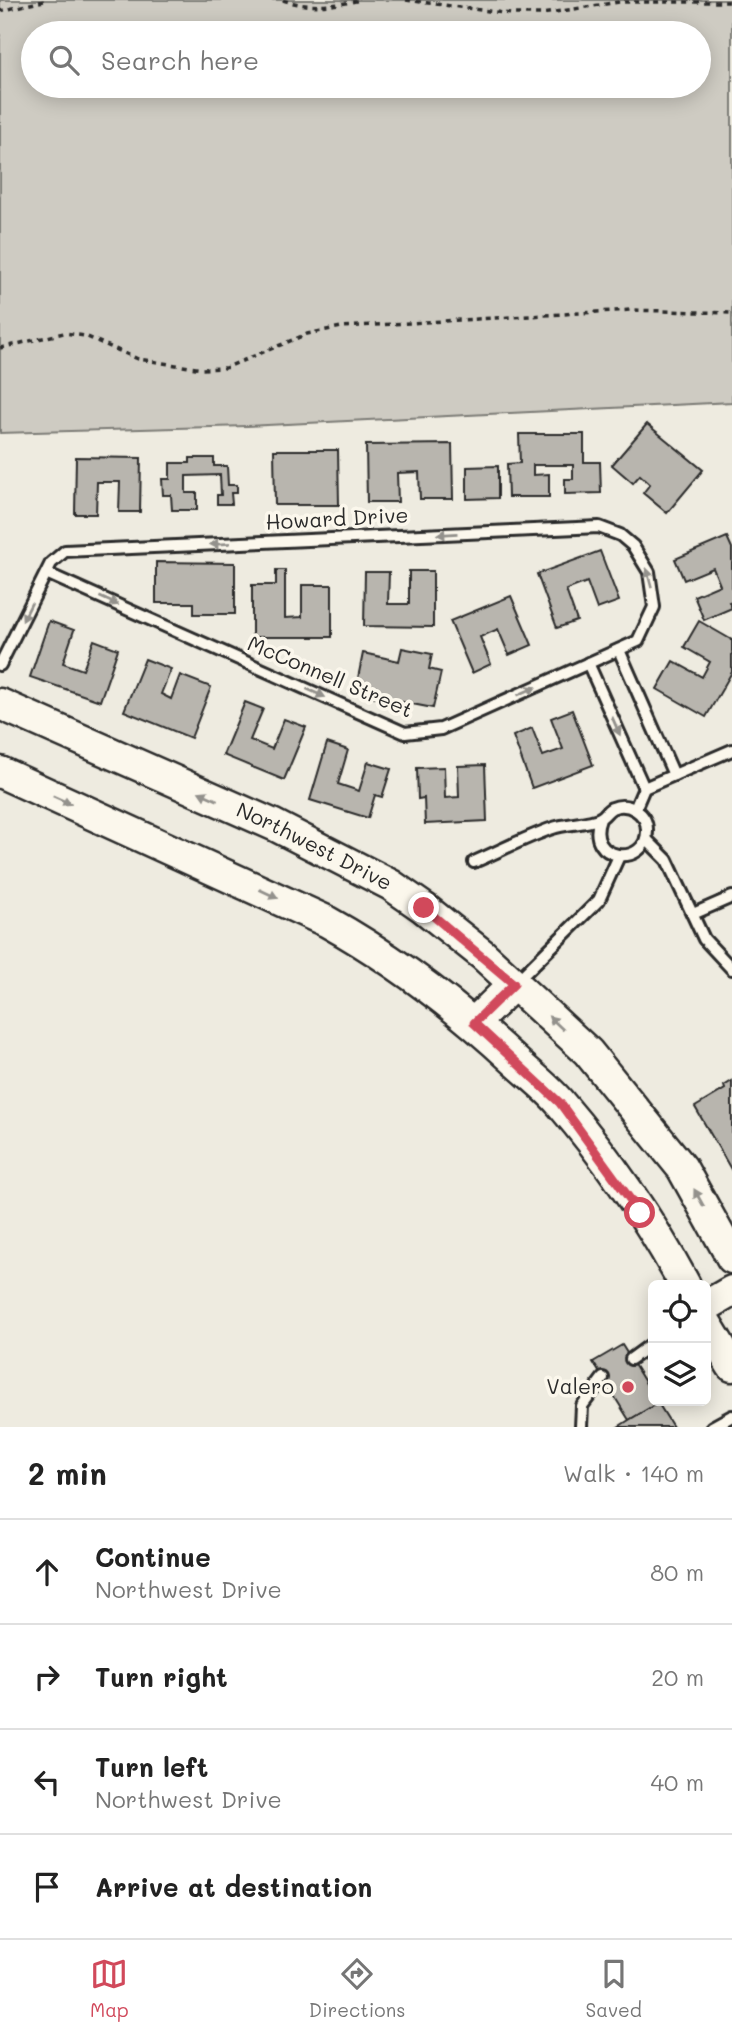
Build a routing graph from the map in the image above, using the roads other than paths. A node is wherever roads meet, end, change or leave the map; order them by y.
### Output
1 (46, 573) junction
2 (638, 641) joint
3 (619, 650) junction
4 (588, 663) junction
5 (0, 665) edge
6 (0, 704) edge
7 (732, 750) edge
8 (0, 772) edge
9 (674, 775) junction
10 (644, 788) junction
11 (635, 809) junction
12 (600, 819) junction
13 (646, 839) junction
14 (619, 856) junction
15 (474, 862) dead end
16 (732, 897) edge
17 (693, 914) junction
18 (732, 969) edge
19 (514, 984) junction
20 (474, 1023) junction
21 (732, 1258) edge
22 (682, 1280) edge
23 (732, 1291) edge
24 (711, 1303) edge
25 (711, 1331) edge
26 (648, 1347) edge
27 (631, 1359) dead end
28 (732, 1366) edge
29 (603, 1378) dead end
30 (732, 1416) edge
31 (581, 1427) edge
32 (712, 1427) edge

2 -> 1 lane, Howard Drive
1 -> 4 lane, McConnell Street
1 -> 5 lane, Howard Drive
2 - 3 lane, McConnell Street
3 - 4 lane, McConnell Street
3 - 9 lane
4 -> 10 lane
19 -> 6 main road, Northwest Drive
7 - 9 lane
8 -> 20 main road
9 - 10 lane
10 - 11 lane
11 - 12 lane
11 - 13 lane
12 - 14 lane
12 - 15 lane
13 - 14 lane
13 - 17 lane
14 - 19 lane
16 - 17 lane
17 - 18 lane
19 - 20 main road
21 -> 19 main road, Northwest Drive
20 - 22 main road
23 - 24 main road
25 - 28 main road
26 - 27 lane
29 - 31 lane
30 - 32 lane

